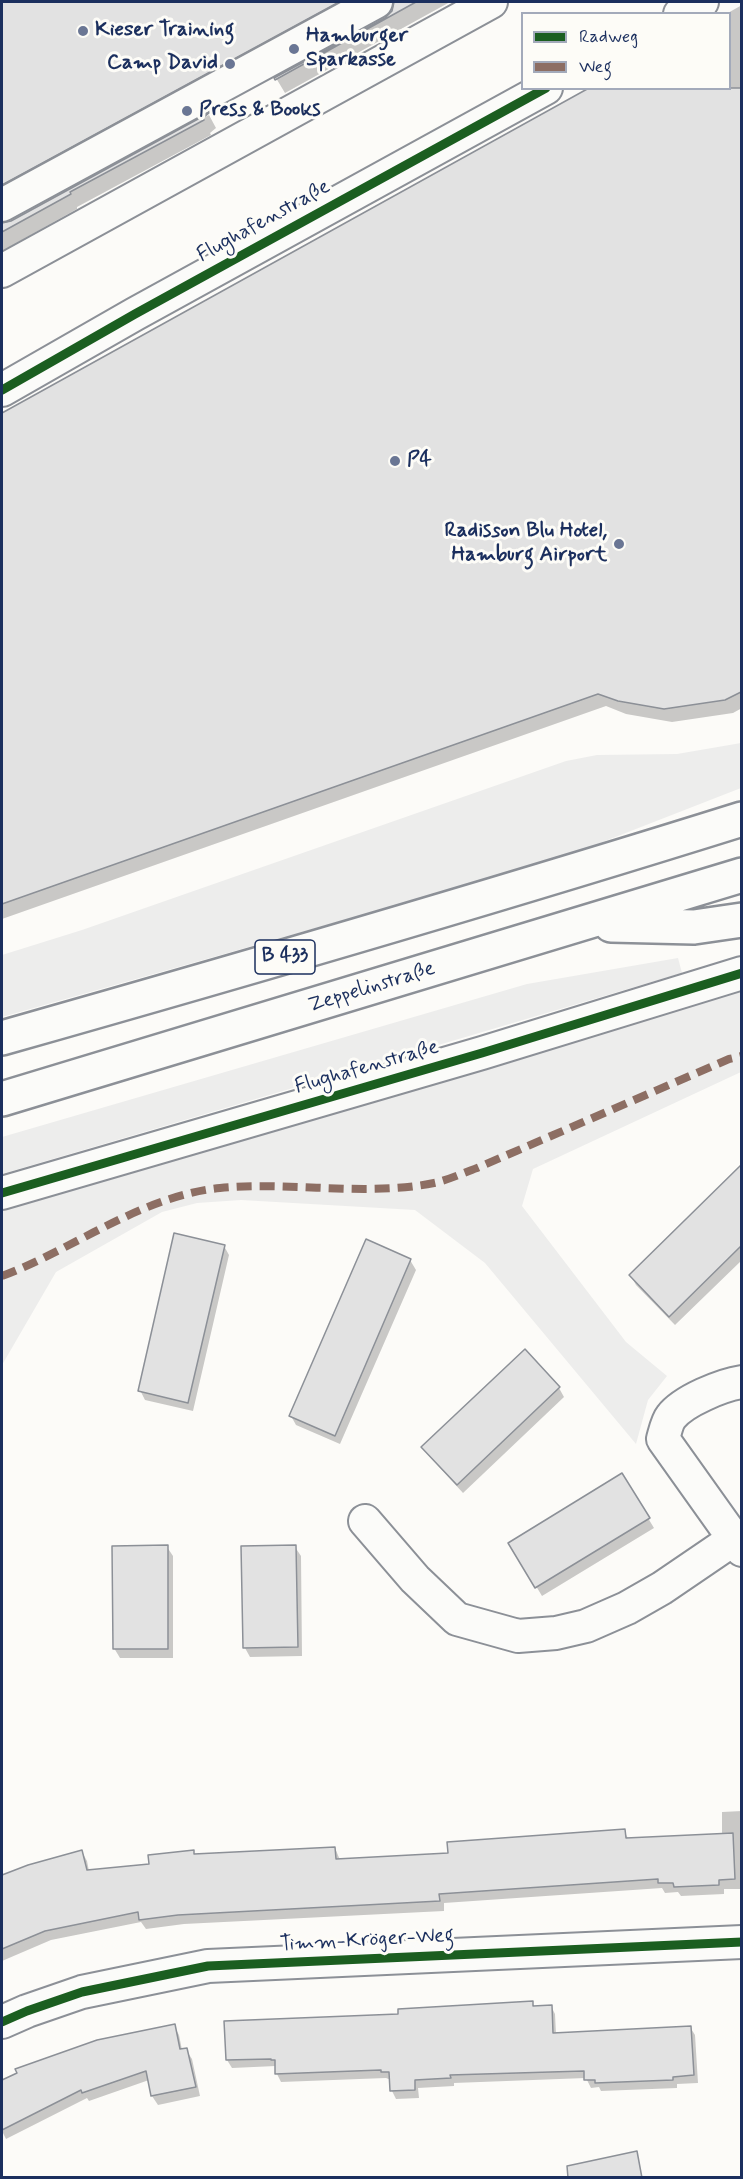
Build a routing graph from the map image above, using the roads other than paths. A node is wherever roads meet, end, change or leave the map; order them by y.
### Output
1 (376, 2) edge
2 (491, 2) edge
3 (702, 2) edge
4 (684, 12) edge
5 (542, 90) edge
6 (2, 205) edge
7 (2, 271) edge
8 (2, 390) edge
9 (741, 819) edge
10 (741, 875) edge
11 (741, 920) edge
12 (582, 925) junction
13 (741, 973) edge
14 (2, 1038) edge
15 (2, 1099) edge
16 (2, 1193) edge
17 (741, 1382) edge
18 (365, 1521) dead end
19 (738, 1544) edge
20 (741, 1942) edge
21 (2, 2022) edge

1 - 6 street
2 - 7 street
3 - 4 street
5 - 8 street, Flughafenstraße
9 - 14 highway, B 433
10 - 12 highway, Zeppelinstraße / B 433
11 - 12 highway
12 - 15 highway, Zeppelinstraße / B 433
13 - 16 street, Flughafenstraße
17 - 19 street
18 - 19 street
20 - 21 street, Timm-Kröger-Weg

